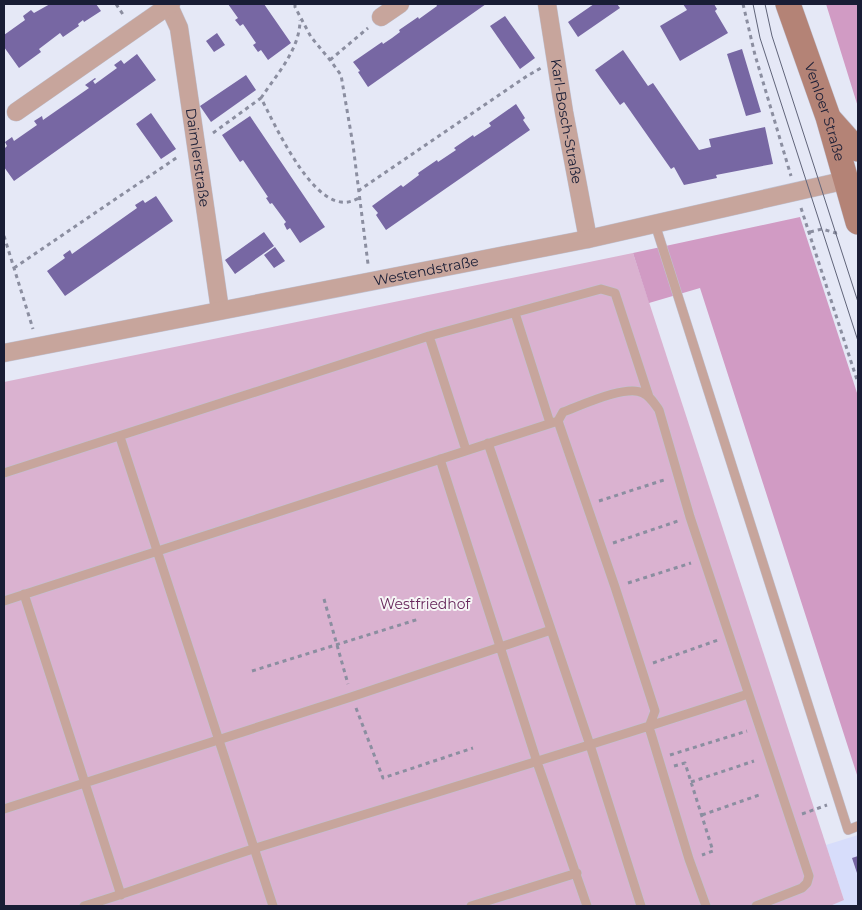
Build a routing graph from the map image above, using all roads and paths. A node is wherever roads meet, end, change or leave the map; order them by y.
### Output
1 (295, 4) edge
2 (400, 4) edge
3 (546, 4) edge
4 (788, 4) edge
5 (170, 5) edge
6 (300, 17) junction
7 (381, 17) joint
8 (330, 60) junction
9 (556, 64) junction
10 (261, 98) junction
11 (16, 112) dead end
12 (828, 117) junction
13 (196, 145) junction
14 (858, 149) edge
15 (852, 179) edge
16 (358, 191) junction
17 (359, 198) junction
18 (858, 222) edge
19 (655, 224) junction
20 (4, 236) edge
21 (588, 239) junction
22 (14, 268) junction
23 (371, 282) junction
24 (220, 310) junction
25 (515, 313) junction
26 (429, 336) junction
27 (39, 346) junction
28 (4, 353) edge
29 (649, 397) junction
30 (554, 422) junction
31 (120, 436) junction
32 (488, 443) junction
33 (466, 450) junction
34 (440, 459) junction
35 (4, 473) edge
36 (677, 475) junction
37 (587, 505) junction
38 (690, 518) junction
39 (600, 547) junction
40 (157, 552) junction
41 (705, 558) junction
42 (615, 587) junction
43 (24, 594) junction
44 (324, 598) dead end
45 (4, 601) edge
46 (419, 618) dead end
47 (551, 630) junction
48 (730, 636) junction
49 (336, 644) junction
50 (500, 648) junction
51 (640, 667) junction
52 (252, 672) dead end
53 (748, 694) junction
54 (351, 697) junction
55 (649, 726) junction
56 (760, 727) junction
57 (219, 739) junction
58 (590, 745) junction
59 (473, 748) dead end
60 (658, 758) junction
61 (754, 761) dead end
62 (537, 762) junction
63 (662, 770) junction
64 (85, 782) junction
65 (691, 782) junction
66 (762, 794) dead end
67 (839, 800) junction
68 (4, 809) edge
69 (702, 814) junction
70 (788, 818) junction
71 (858, 826) edge
72 (254, 849) junction
73 (689, 859) junction
74 (577, 873) junction
75 (122, 895) junction
76 (84, 906) edge
77 (273, 906) edge
78 (471, 906) edge
79 (587, 906) edge
80 (641, 906) edge
81 (706, 906) edge
82 (756, 906) edge

1 - 6 path
2 - 7 street
3 - 9 street, Karl-Bosch-Straße
4 - 12 main road, Venloer Straße
5 - 11 street, Daimlerstraße
5 - 13 street, Daimlerstraße
6 - 8 path
6 - 10 path
7 - 8 path
8 - 16 path
9 - 16 path
9 - 21 street, Karl-Bosch-Straße
10 - 13 path
10 - 17 path
12 - 14 main road
12 - 15 main road, Venloer Straße
13 - 22 path
13 - 24 street, Daimlerstraße
15 - 18 main road, Venloer Straße
15 - 19 street, Westendstraße
16 - 17 path
17 - 23 path
19 - 21 street, Westendstraße
19 - 67 lane
20 - 22 path
21 - 23 street, Westendstraße
22 - 27 path
23 - 24 street, Westendstraße
24 - 27 street, Westendstraße
25 - 26 lane
25 - 29 lane
25 - 30 lane
26 - 31 lane
26 - 33 lane
27 - 28 street, Westendstraße
29 - 30 lane
29 - 36 lane
30 - 32 lane
30 - 37 lane
31 - 35 lane
31 - 40 lane
32 - 33 lane
32 - 47 lane
33 - 34 lane
34 - 40 lane
34 - 50 lane
36 - 37 path
36 - 38 lane
37 - 39 lane
38 - 39 path
38 - 41 lane
39 - 42 lane
40 - 43 lane
40 - 57 lane
41 - 42 path
41 - 48 lane
42 - 51 lane
43 - 45 lane
43 - 64 lane
44 - 49 path
46 - 49 path
47 - 50 lane
47 - 58 lane
48 - 51 path
48 - 53 lane
49 - 52 path
49 - 54 path
50 - 54 lane
50 - 62 lane
51 - 55 lane
53 - 55 lane
53 - 56 lane
54 - 57 lane
54 - 59 path
55 - 58 lane
55 - 60 lane
56 - 60 path
56 - 70 lane
57 - 64 lane
57 - 72 lane
58 - 62 lane
58 - 80 lane
60 - 63 lane
61 - 65 path
62 - 72 lane
62 - 74 lane
63 - 65 path
63 - 73 lane
64 - 68 lane
64 - 75 lane
65 - 69 path
66 - 69 path
67 - 70 path
67 - 71 lane
69 - 73 path
70 - 82 lane
72 - 75 lane
72 - 77 lane
73 - 81 lane
74 - 78 lane
74 - 79 lane
75 - 76 lane

